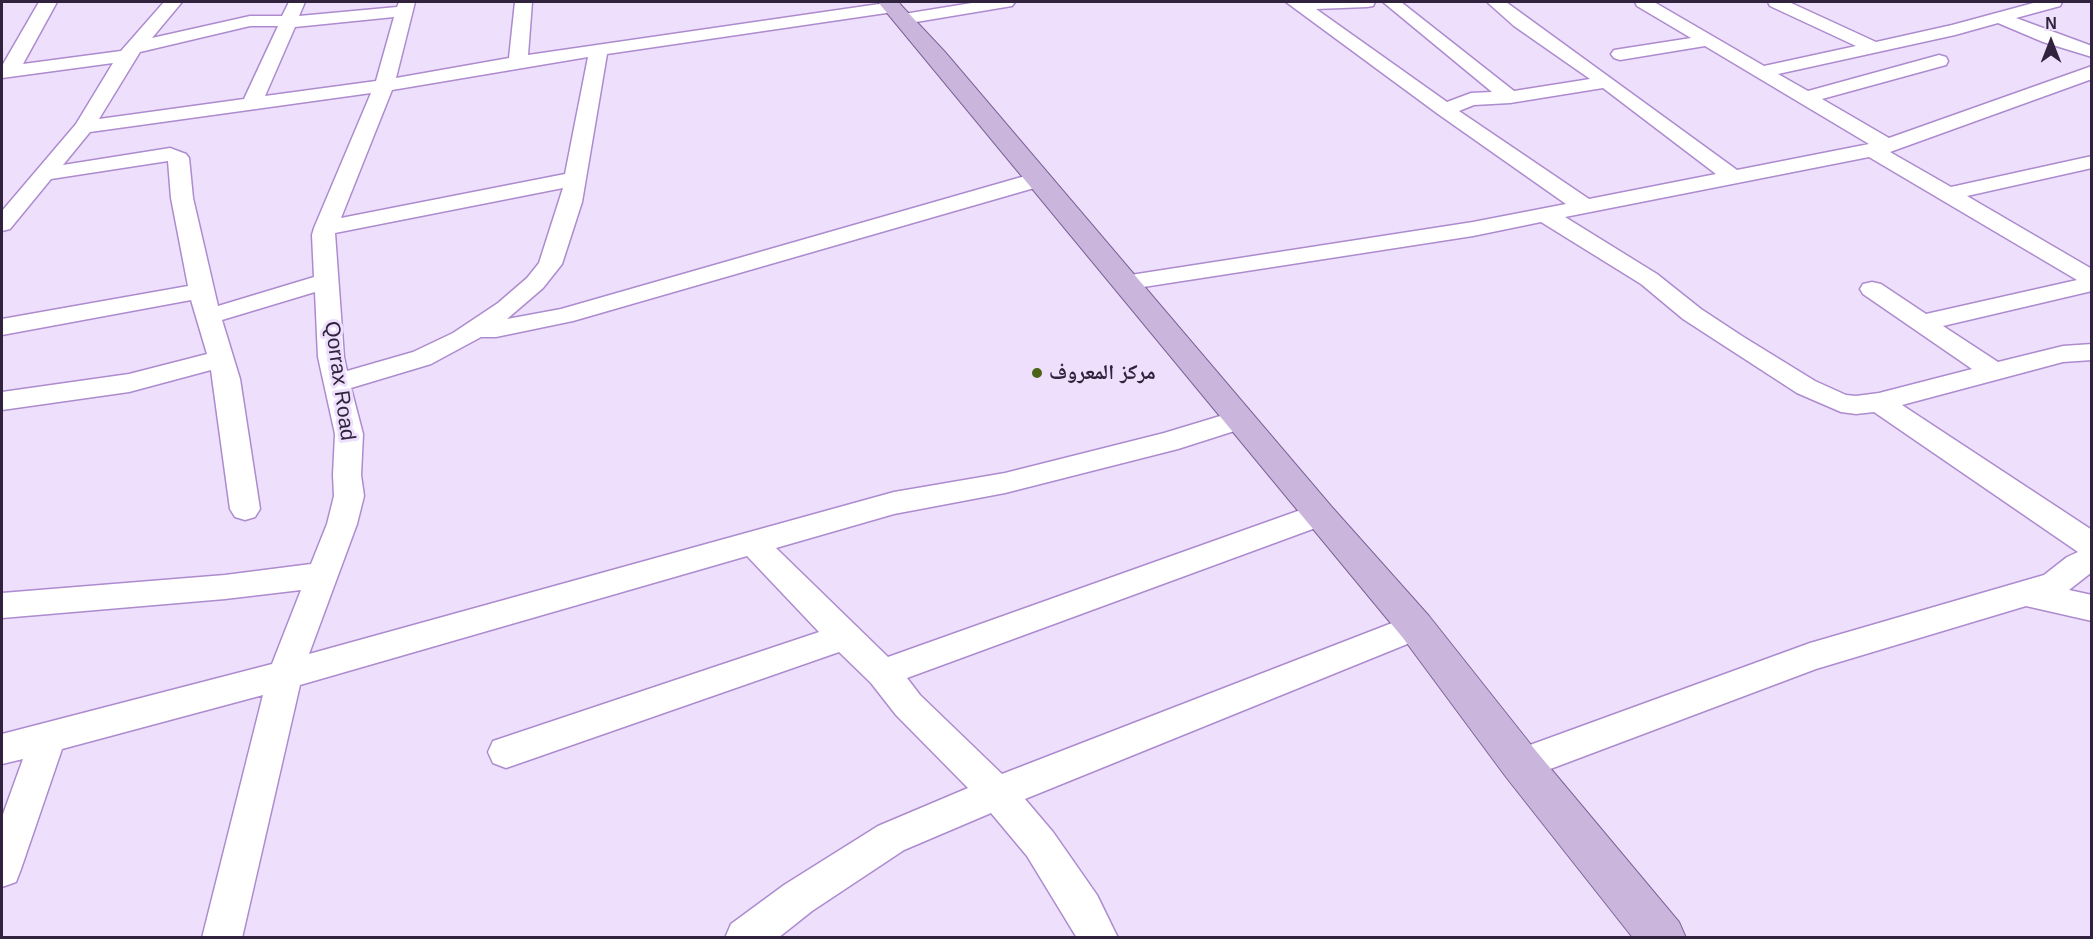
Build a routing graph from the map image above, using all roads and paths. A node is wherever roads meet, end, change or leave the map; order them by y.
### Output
1 (48, 2) edge
2 (173, 2) edge
3 (297, 2) edge
4 (523, 2) edge
5 (1006, 2) edge
6 (1367, 2) edge
7 (1391, 2) edge
8 (1496, 2) edge
9 (1642, 2) edge
10 (1776, 2) edge
11 (2054, 2) edge
12 (1297, 3) edge
13 (406, 6) edge
14 (895, 9) edge
15 (1995, 12) junction
16 (289, 22) junction
17 (1710, 40) junction
18 (1875, 48) junction
19 (599, 50) junction
20 (130, 52) junction
21 (2091, 52) edge
22 (1620, 54) dead end
23 (1939, 61) dead end
24 (518, 62) junction
25 (6, 71) edge
26 (1761, 72) junction
27 (2091, 72) edge
28 (1607, 81) junction
29 (384, 86) junction
30 (1510, 97) junction
31 (1805, 98) junction
32 (252, 104) junction
33 (1445, 110) junction
34 (84, 127) junction
35 (1879, 148) junction
36 (2091, 162) edge
37 (44, 174) junction
38 (1734, 178) junction
39 (574, 179) junction
40 (1040, 179) junction
41 (1949, 194) junction
42 (1585, 207) junction
43 (1545, 215) junction
44 (2, 224) edge
45 (325, 228) junction
46 (326, 281) junction
47 (2091, 281) edge
48 (1124, 283) junction
49 (1872, 289) dead end
50 (201, 291) junction
51 (209, 316) junction
52 (1922, 323) junction
53 (2, 327) edge
54 (473, 330) junction
55 (2091, 352) edge
56 (221, 359) junction
57 (1993, 372) junction
58 (337, 383) junction
59 (2, 401) edge
60 (1879, 402) junction
61 (1240, 419) junction
62 (245, 509) dead end
63 (1319, 515) junction
64 (753, 543) junction
65 (2091, 546) edge
66 (2091, 559) edge
67 (323, 575) junction
68 (2025, 594) junction
69 (2, 605) edge
70 (2091, 608) edge
71 (1416, 627) junction
72 (844, 637) junction
73 (883, 674) junction
74 (285, 675) junction
75 (48, 737) junction
76 (2, 749) edge
77 (506, 752) dead end
78 (1521, 764) junction
79 (998, 793) junction
80 (2, 867) edge
81 (222, 938) edge
82 (745, 938) edge
83 (1098, 938) edge
84 (1663, 938) edge

1 - 25 street
2 - 20 street
3 - 16 street
4 - 24 street
5 - 14 street
6 - 12 street
7 - 30 street
8 - 28 street
9 - 17 street
10 - 18 street
11 - 15 street
12 - 33 street
13 - 16 street
13 - 29 street, Qorrax Road
14 - 19 street
14 - 40 main road
15 - 18 street
15 - 21 street
16 - 20 street
16 - 32 street
17 - 22 street
17 - 26 street
18 - 26 street
19 - 24 street
19 - 39 street
20 - 25 street
20 - 34 street
23 - 31 street
24 - 29 street
26 - 31 street
27 - 35 street
28 - 30 street
28 - 38 street
29 - 32 street
29 - 45 street, Qorrax Road
30 - 33 street
31 - 35 street
32 - 34 street
33 - 42 street
34 - 37 street
35 - 38 street
35 - 41 street
36 - 41 street
37 - 44 street
37 - 50 street
38 - 42 street
39 - 45 street
39 - 54 street
40 - 48 main road
40 - 54 street
41 - 47 street
42 - 43 street
43 - 48 street
43 - 60 street
45 - 46 street, Qorrax Road
46 - 51 street
46 - 58 street, Qorrax Road
47 - 52 street
48 - 61 main road
49 - 52 street
50 - 51 street
50 - 53 street
51 - 56 street
52 - 57 street
54 - 58 street
55 - 57 street
56 - 59 street
56 - 62 street
57 - 60 street
58 - 67 street, Qorrax Road
60 - 65 street
61 - 63 main road
61 - 64 street
63 - 71 main road
63 - 73 street
64 - 72 street
64 - 74 street
66 - 68 street
67 - 69 street
67 - 74 street, Qorrax Road
68 - 70 street
68 - 78 street
71 - 78 main road
71 - 79 street
72 - 73 street
72 - 77 street
73 - 79 street
74 - 75 street
74 - 81 street, Qorrax Road
75 - 76 street
75 - 80 street
78 - 84 main road
79 - 82 street
79 - 83 street

